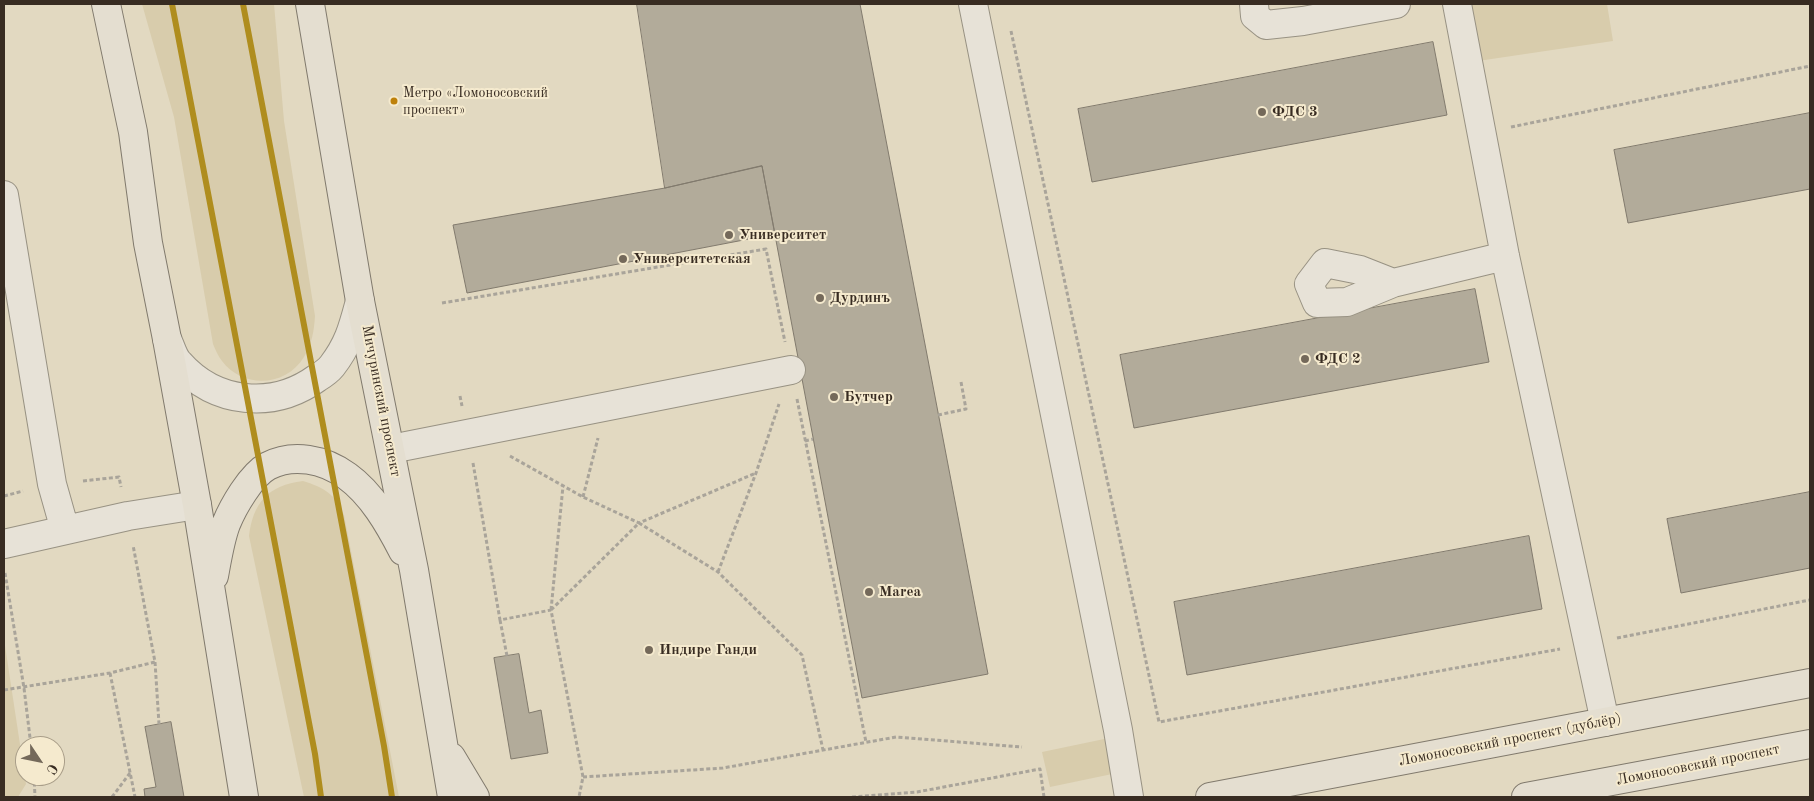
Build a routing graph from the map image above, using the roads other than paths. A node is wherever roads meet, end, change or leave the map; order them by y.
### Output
1 (106, 4) edge
2 (310, 4) edge
3 (973, 4) edge
4 (1254, 4) edge
5 (1396, 4) edge
6 (1457, 4) edge
7 (1327, 9) edge
8 (4, 195) edge
9 (1504, 256) junction
10 (1393, 283) dead end
11 (360, 301) junction
12 (167, 339) junction
13 (790, 370) road end
14 (391, 449) junction
15 (196, 505) junction
16 (65, 530) junction
17 (4, 544) edge
18 (414, 570) junction
19 (211, 594) junction
20 (1810, 683) edge
21 (1604, 722) junction
22 (1810, 744) edge
23 (444, 745) junction
24 (244, 797) edge
25 (452, 797) edge
26 (475, 797) edge
27 (1129, 797) edge
28 (1210, 797) edge
29 (1526, 797) edge

1 - 12 main road
2 - 11 main road, Мичуринский проспект
3 - 27 street
4 - 7 street
5 - 7 street
6 - 9 street
8 - 16 street
9 - 10 street
9 - 21 street
11 - 12 street
11 - 14 main road, Мичуринский проспект
12 - 15 main road
13 - 14 street
14 - 18 main road, Мичуринский проспект
15 - 16 street
15 - 19 main road
16 - 17 street
18 - 19 main road
18 - 23 main road, Мичуринский проспект
19 - 24 main road
20 - 21 main road, Ломоносовский проспект (дублёр)
21 - 28 main road, Ломоносовский проспект (дублёр)
22 - 29 main road, Ломоносовский проспект
23 - 25 main road, Мичуринский проспект
23 - 26 main road

